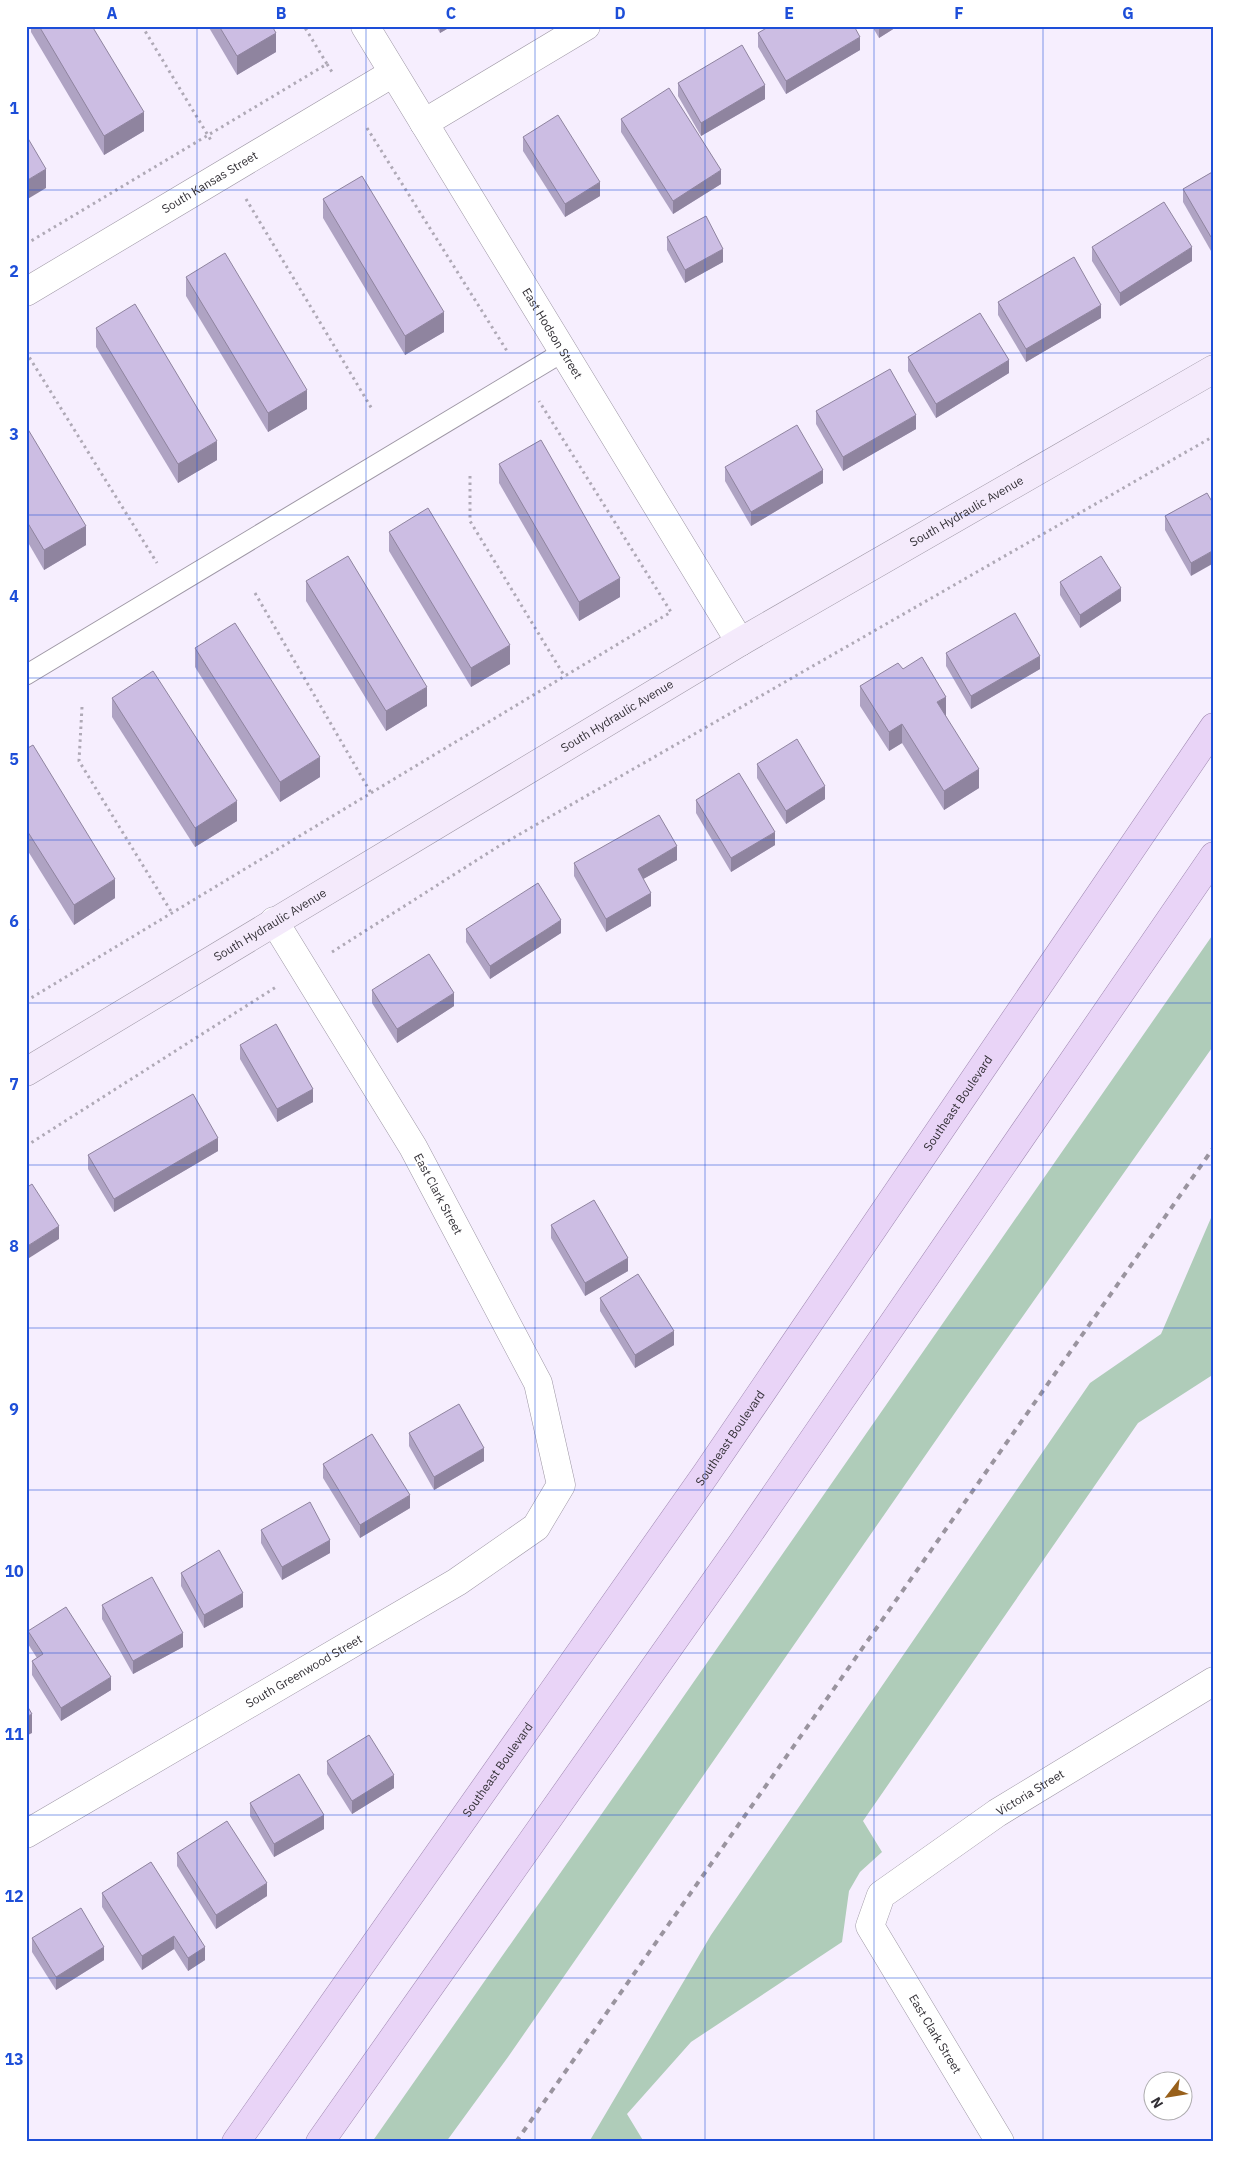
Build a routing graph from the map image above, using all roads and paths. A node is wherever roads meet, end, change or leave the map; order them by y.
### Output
1 (142, 26) edge
2 (304, 26) edge
3 (365, 26) edge
4 (586, 26) edge
5 (326, 64) junction
6 (394, 73) junction
7 (349, 100) junction
8 (424, 123) junction
9 (208, 135) junction
10 (230, 171) junction
11 (26, 244) edge
12 (26, 292) edge
13 (26, 352) edge
14 (563, 352) junction
15 (1214, 369) edge
16 (523, 376) junction
17 (372, 409) dead end
18 (1214, 436) edge
19 (470, 476) dead end
20 (160, 568) dead end
21 (254, 593) dead end
22 (740, 642) junction
23 (26, 676) edge
24 (565, 677) junction
25 (82, 707) dead end
26 (1214, 727) edge
27 (371, 794) junction
28 (1214, 856) edge
29 (172, 913) junction
30 (274, 922) junction
31 (304, 969) junction
32 (26, 1001) edge
33 (26, 1072) edge
34 (26, 1146) edge
35 (562, 1485) joint
36 (1214, 1681) edge
37 (26, 1834) edge
38 (870, 1926) joint
39 (236, 2142) edge
40 (320, 2142) edge
41 (1000, 2142) edge

1 - 9 path
2 - 5 path
3 - 6 street, East Hodson Street
4 - 8 street
5 - 7 path
5 - 9 path
6 - 7 street, South Kansas Street
6 - 8 street, East Hodson Street
7 - 10 street, South Kansas Street
7 - 16 path
8 - 14 street, East Hodson Street
9 - 10 path
9 - 11 path
10 - 12 street, South Kansas Street
10 - 17 path
13 - 20 path
14 - 16 lane
14 - 22 street, East Hodson Street
15 - 22 street, South Hydraulic Avenue
16 - 23 lane
16 - 24 path
18 - 31 path
19 - 24 path
21 - 27 path
22 - 30 street, South Hydraulic Avenue
24 - 27 path
25 - 29 path
26 - 39 main road, Southeast Boulevard
27 - 29 path
28 - 40 main road
29 - 32 path
30 - 31 street, East Clark Street
30 - 33 street, South Hydraulic Avenue
31 - 34 path
31 - 35 street, East Clark Street
35 - 37 street, South Greenwood Street
36 - 38 street, Victoria Street
38 - 41 street, East Clark Street

